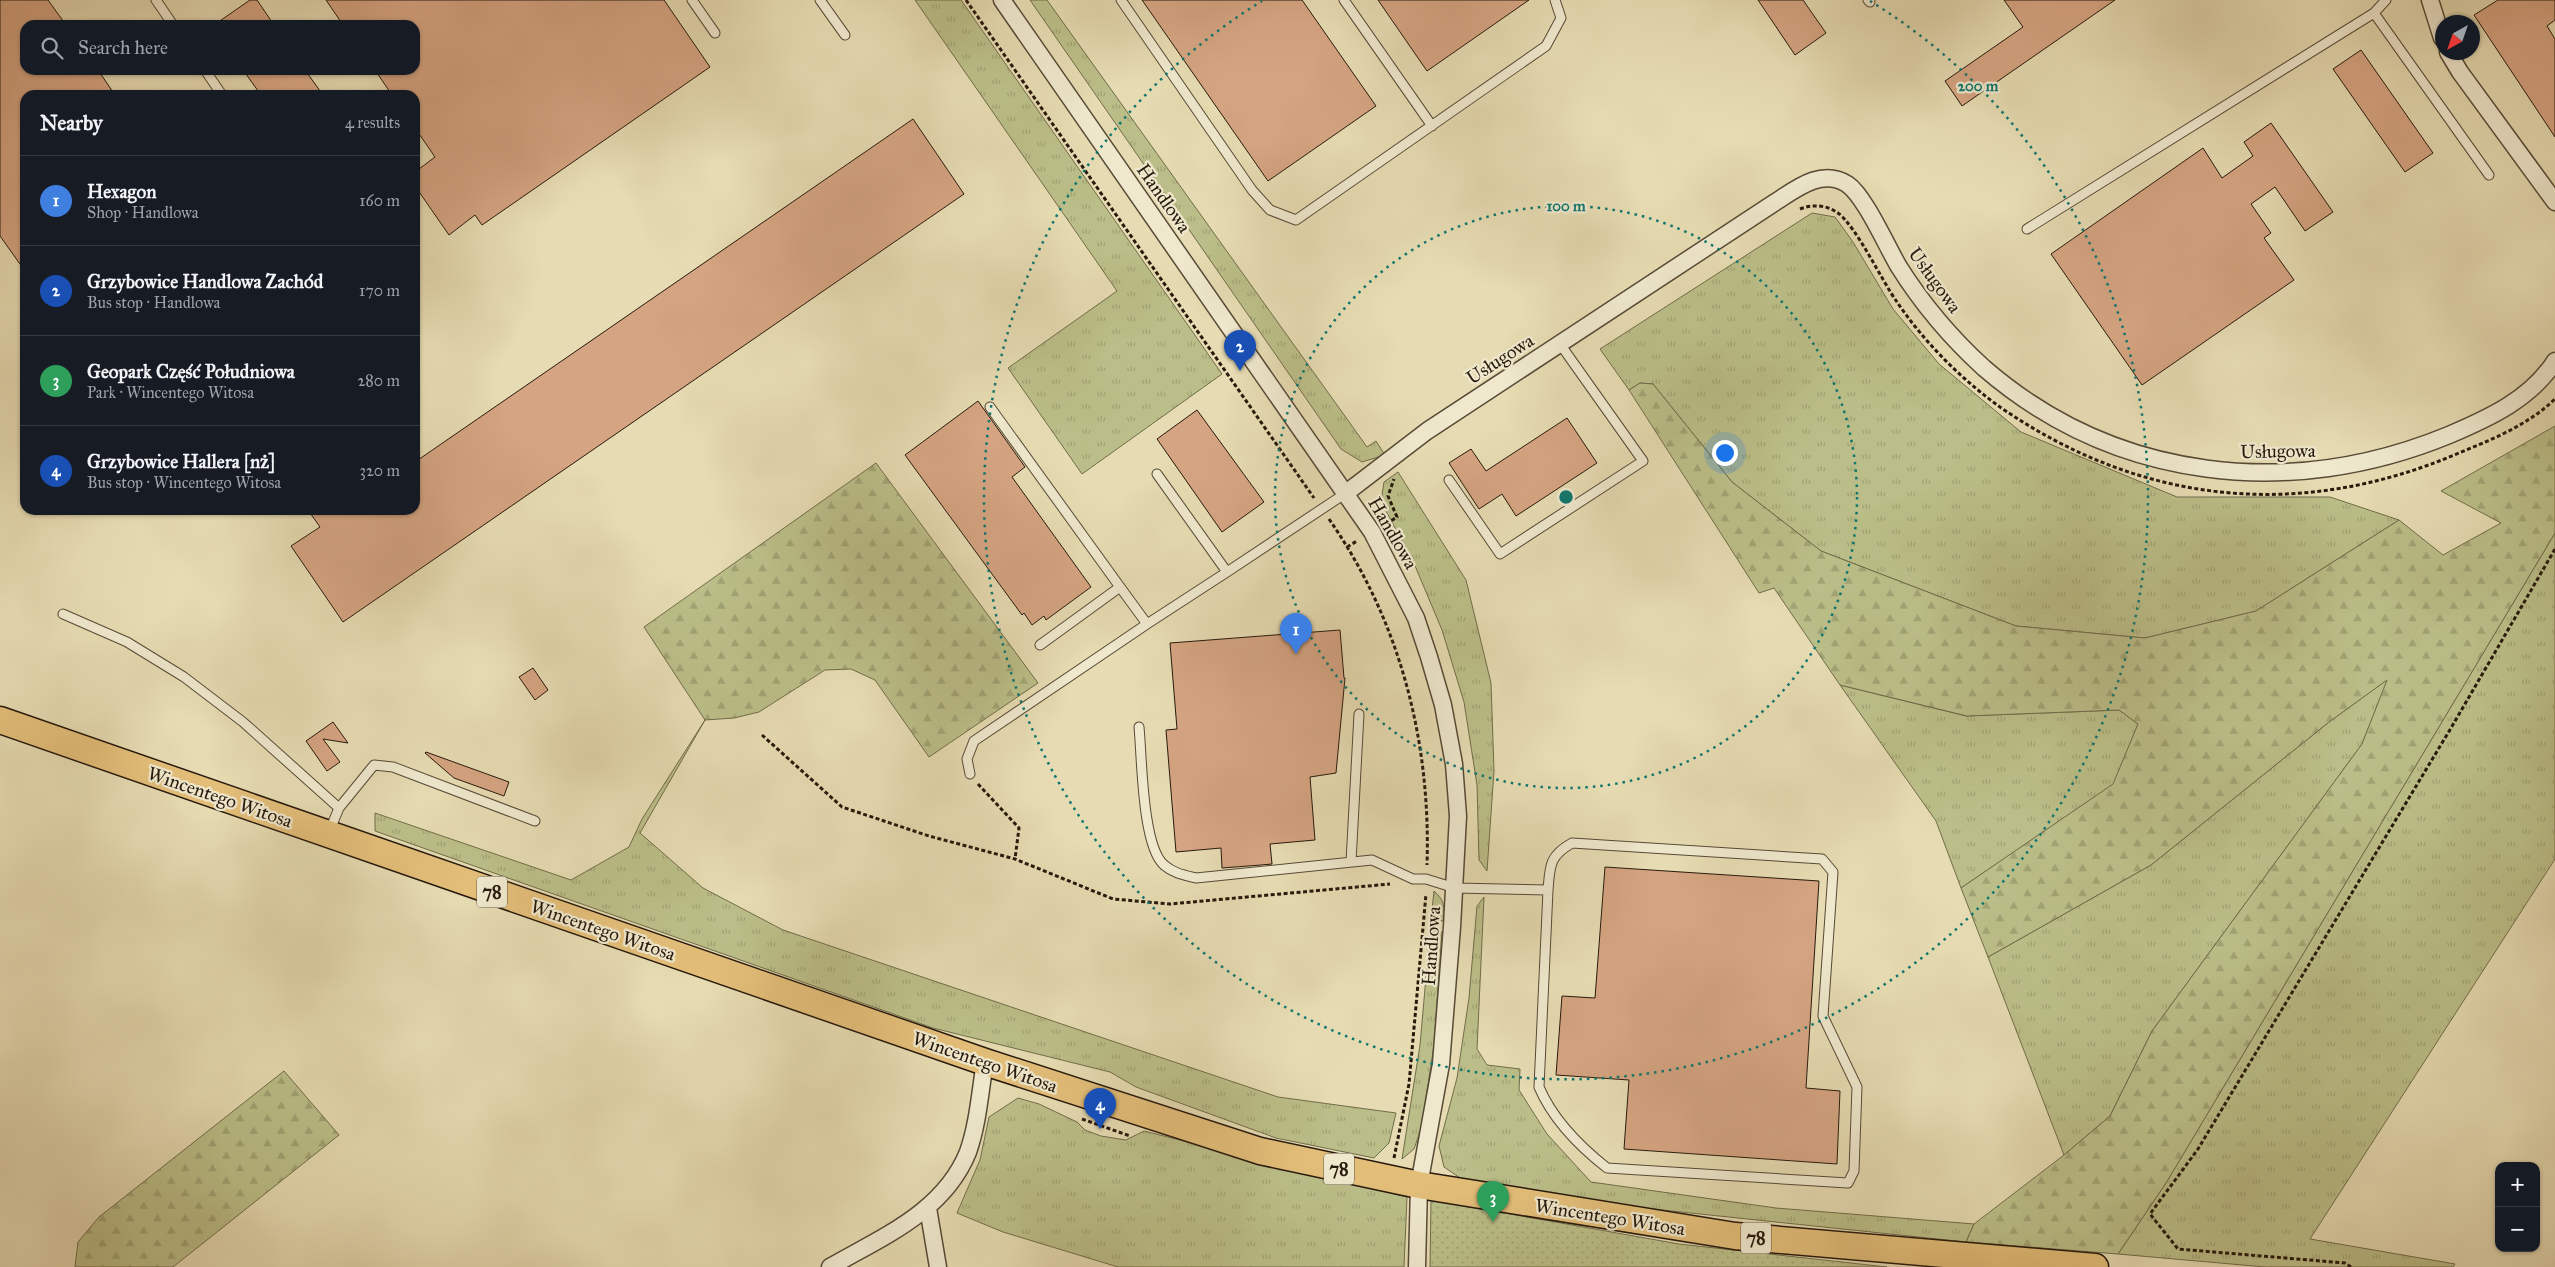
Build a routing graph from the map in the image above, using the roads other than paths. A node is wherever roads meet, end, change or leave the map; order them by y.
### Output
1 (156, 0) edge
2 (692, 0) edge
3 (820, 0) edge
4 (1002, 0) edge
5 (1121, 0) edge
6 (1344, 0) edge
7 (1555, 0) edge
8 (2386, 0) edge
9 (2430, 0) edge
10 (2374, 13) junction
11 (2435, 16) edge
12 (170, 20) edge
13 (715, 33) dead end
14 (845, 34) dead end
15 (2453, 60) edge
16 (208, 75) edge
17 (219, 90) edge
18 (1432, 126) junction
19 (2489, 175) dead end
20 (2555, 202) edge
21 (2027, 229) dead end
22 (1560, 344) junction
23 (2555, 361) edge
24 (990, 407) dead end
25 (1157, 474) dead end
26 (1449, 480) dead end
27 (1346, 493) junction
28 (1227, 572) junction
29 (1120, 586) junction
30 (63, 614) dead end
31 (1147, 624) junction
32 (1040, 645) dead end
33 (1359, 714) dead end
34 (0, 720) edge
35 (1139, 727) dead end
36 (970, 774) road end
37 (339, 808) junction
38 (535, 820) dead end
39 (328, 835) junction
40 (1351, 862) junction
41 (1455, 888) junction
42 (1548, 890) junction
43 (985, 1062) junction
44 (1419, 1185) junction
45 (928, 1208) junction
46 (830, 1267) edge
47 (938, 1267) edge
48 (1416, 1267) edge
49 (2095, 1267) edge

1 - 12 lane
2 - 13 lane
3 - 14 lane
4 - 27 street, Handlowa
5 - 18 lane
6 - 18 lane
7 - 18 lane
8 - 10 lane
9 - 11 street
10 - 19 lane
10 - 21 lane
15 - 20 street
16 - 17 lane
22 - 23 street, Usługowa
22 - 26 lane
22 - 27 street, Usługowa
24 - 29 lane
25 - 28 lane
27 - 28 lane
27 - 41 street, Handlowa
28 - 31 lane
29 - 31 lane
29 - 32 lane
30 - 37 lane
31 - 36 lane
33 - 40 lane
34 - 39 main road, Wincentego Witosa / 78
35 - 40 lane
37 - 38 lane
37 - 39 lane
39 - 43 main road, Wincentego Witosa / 78
40 - 41 lane
41 - 42 lane
41 - 44 street, Handlowa
42 - 42 lane
43 - 44 main road, Wincentego Witosa / 78
43 - 45 street
44 - 48 street, Handlowa
44 - 49 main road, Wincentego Witosa / 78
45 - 46 street
45 - 47 street

